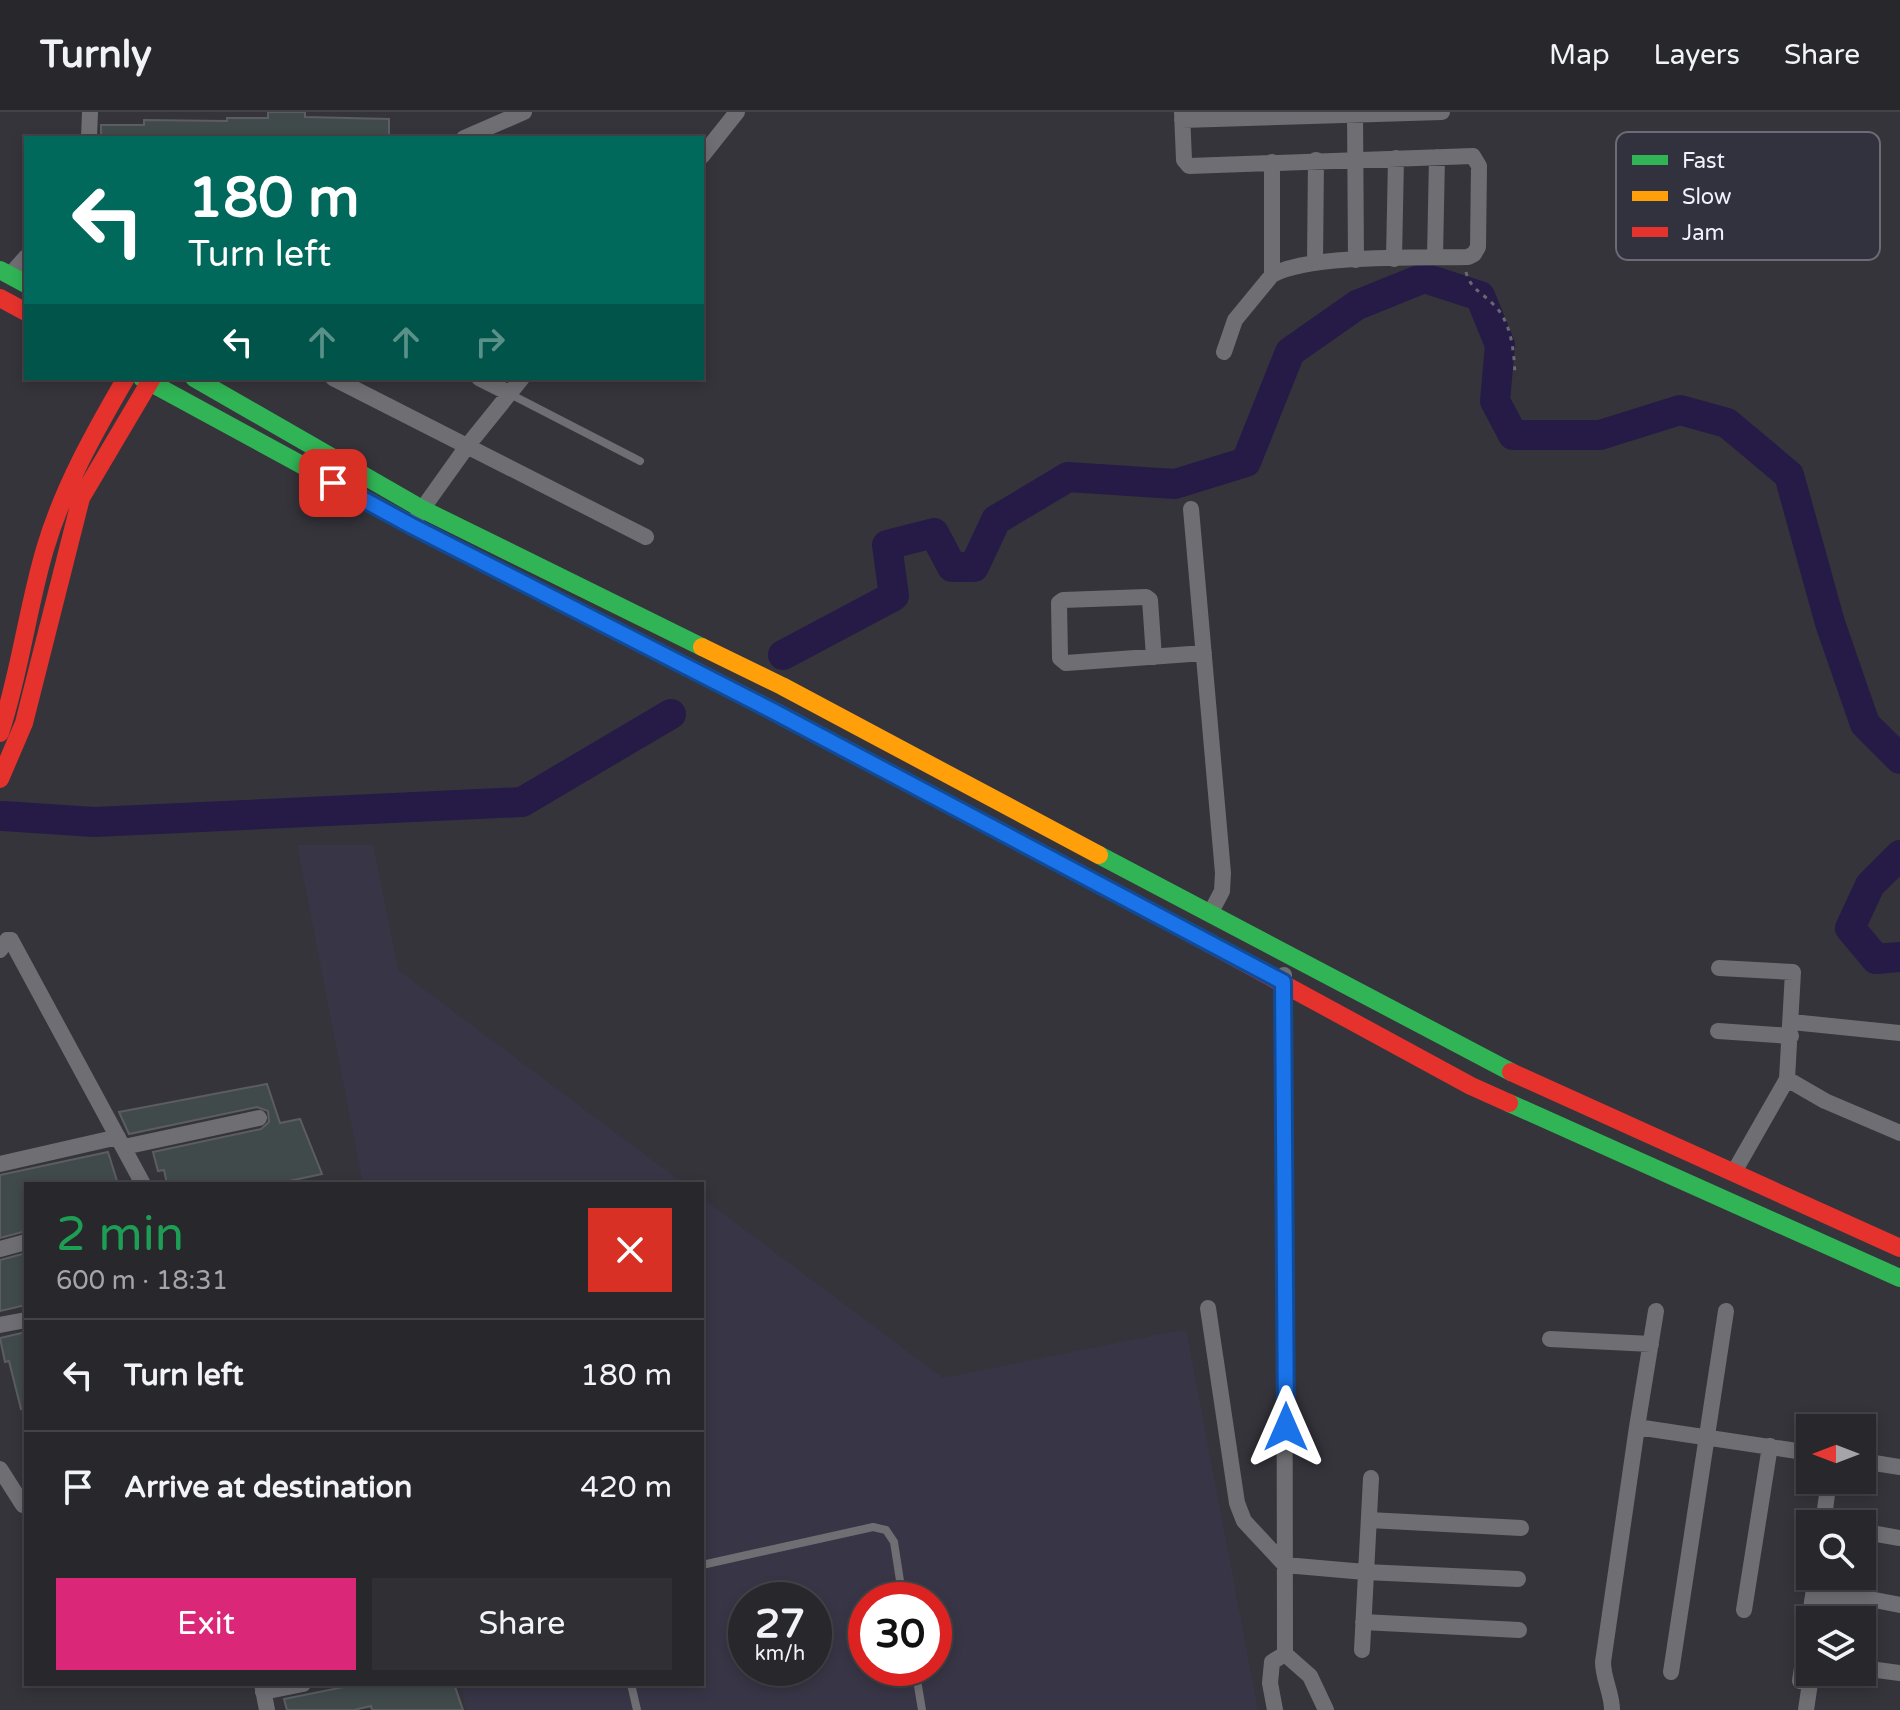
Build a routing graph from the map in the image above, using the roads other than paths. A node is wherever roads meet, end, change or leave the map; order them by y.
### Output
1 (90, 112) edge
2 (524, 112) edge
3 (737, 112) edge
4 (1442, 112) edge
5 (1355, 113) edge
6 (1182, 116) edge
7 (89, 136) edge
8 (469, 136) edge
9 (704, 153) edge
10 (1437, 157) junction
11 (1355, 158) junction
12 (1396, 158) junction
13 (1316, 160) junction
14 (1272, 162) junction
15 (1435, 257) junction
16 (1394, 259) junction
17 (24, 260) edge
18 (1356, 260) junction
19 (1315, 263) junction
20 (1272, 275) junction
21 (12, 276) edge
22 (0, 298) edge
23 (24, 311) edge
24 (1224, 352) dead end
25 (125, 380) edge
26 (147, 380) edge
27 (150, 380) edge
28 (197, 380) edge
29 (337, 380) edge
30 (483, 380) edge
31 (520, 380) edge
32 (509, 393) junction
33 (468, 445) junction
34 (640, 461) dead end
35 (422, 509) junction
36 (1191, 509) dead end
37 (412, 526) junction
38 (646, 537) dead end
39 (1204, 653) junction
40 (1154, 657) junction
41 (0, 733) edge
42 (0, 779) edge
43 (1211, 912) junction
44 (3, 940) edge
45 (1287, 953) junction
46 (1719, 968) dead end
47 (1283, 982) junction
48 (1791, 1029) junction
49 (1718, 1031) dead end
50 (1900, 1033) edge
51 (1787, 1079) junction
52 (259, 1118) dead end
53 (1900, 1133) edge
54 (121, 1142) junction
55 (0, 1164) edge
56 (1734, 1172) junction
57 (142, 1182) edge
58 (24, 1243) edge
59 (1900, 1248) edge
60 (0, 1249) edge
61 (1900, 1278) edge
62 (1208, 1308) dead end
63 (1656, 1311) dead end
64 (1726, 1311) dead end
65 (24, 1320) edge
66 (0, 1325) edge
67 (1550, 1339) dead end
68 (1651, 1344) junction
69 (1637, 1427) junction
70 (1704, 1437) junction
71 (1770, 1446) junction
72 (1796, 1451) edge
73 (1876, 1463) edge
74 (1900, 1467) edge
75 (0, 1469) edge
76 (1371, 1478) dead end
77 (23, 1505) dead end
78 (1369, 1520) junction
79 (1521, 1528) dead end
80 (1876, 1534) edge
81 (1900, 1538) edge
82 (704, 1565) edge
83 (1285, 1565) junction
84 (1365, 1572) junction
85 (1518, 1579) dead end
86 (900, 1582) edge
87 (1814, 1590) edge
88 (1813, 1596) junction
89 (1900, 1605) edge
90 (1812, 1606) edge
91 (1744, 1610) dead end
92 (1363, 1622) junction
93 (1519, 1630) dead end
94 (1362, 1650) dead end
95 (1285, 1654) junction
96 (1876, 1670) edge
97 (1671, 1672) dead end
98 (1900, 1673) edge
99 (282, 1686) edge
100 (631, 1686) edge
101 (918, 1686) edge
102 (1805, 1686) edge
103 (262, 1688) edge
104 (267, 1710) edge
105 (637, 1710) edge
106 (922, 1710) edge
107 (1275, 1710) edge
108 (1326, 1710) edge
109 (1612, 1710) edge
110 (1806, 1710) edge

1 - 7 street
2 - 8 street
3 - 9 street
4 - 5 street
5 - 6 street
5 - 11 street
6 - 14 street
10 - 12 street
10 - 15 street
10 - 15 street
11 - 12 street
11 - 13 street
11 - 18 street
12 - 16 street
13 - 14 street
13 - 19 street
14 - 20 street
15 - 16 street
16 - 18 street
17 - 21 street
18 - 19 street
19 - 20 street
20 - 24 street
22 - 23 main road
25 - 41 main road
26 - 42 main road
27 - 37 main road
28 - 35 main road
29 - 33 street
30 - 32 street
31 - 32 street
32 - 33 street
32 - 34 lane
33 - 35 street
33 - 38 street
35 - 37 street
35 - 43 main road
36 - 39 street
37 - 47 main road
39 - 40 street
39 - 43 street
40 - 40 street
43 - 45 main road
44 - 54 street
45 - 47 street
45 - 56 main road
46 - 48 street
47 - 61 main road
47 - 83 street
48 - 49 street
48 - 50 street
48 - 51 street
51 - 53 street
51 - 56 street
52 - 54 street
54 - 55 street
54 - 57 street
56 - 59 main road
58 - 60 street
62 - 83 street
63 - 68 street
64 - 70 street
65 - 66 street
67 - 68 street
68 - 69 street
69 - 70 street
69 - 109 street
70 - 71 street
70 - 97 street
71 - 72 street
71 - 91 street
73 - 74 street
75 - 77 street
76 - 78 street
78 - 79 street
78 - 84 street
80 - 81 street
82 - 86 lane
83 - 84 street
83 - 95 street
84 - 85 street
84 - 92 street
87 - 88 street
88 - 89 street
88 - 90 street
92 - 93 street
92 - 94 street
95 - 107 street
95 - 108 street
96 - 98 street
99 - 103 street
100 - 105 lane
101 - 106 lane
102 - 110 street
103 - 104 street

